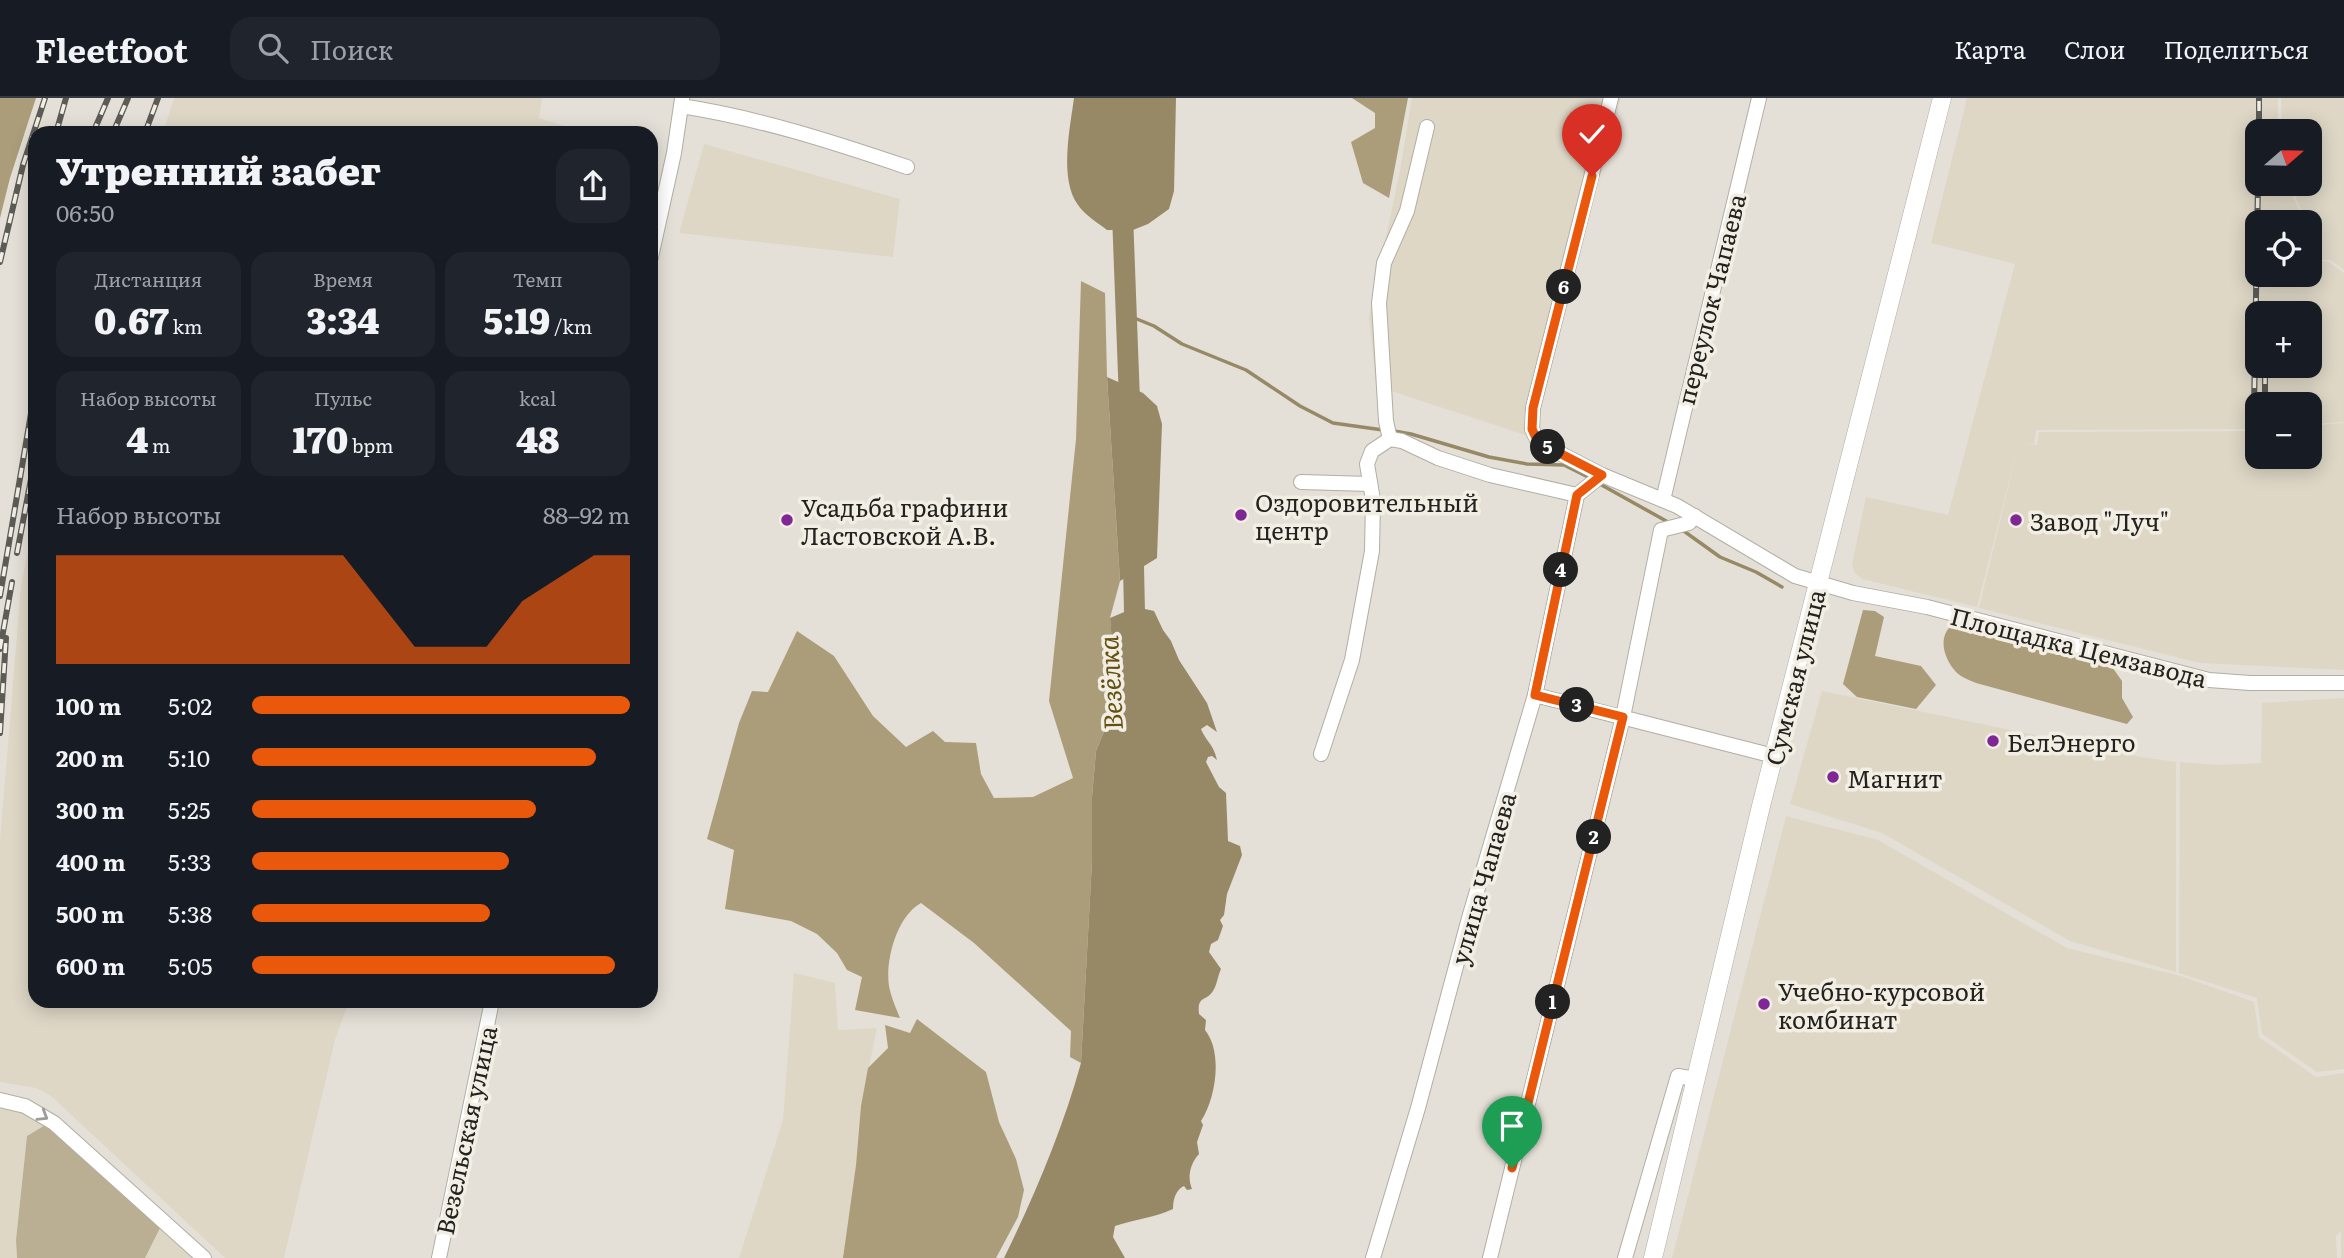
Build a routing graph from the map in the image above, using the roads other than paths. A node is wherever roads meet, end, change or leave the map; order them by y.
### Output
1 (1611, 98) edge
2 (1759, 98) edge
3 (1942, 98) edge
4 (682, 102) edge
5 (1427, 127) dead end
6 (907, 167) dead end
7 (658, 225) edge
8 (1390, 439) junction
9 (1602, 475) junction
10 (1301, 482) dead end
11 (1370, 484) junction
12 (1577, 495) junction
13 (1663, 500) junction
14 (1695, 516) junction
15 (1818, 583) junction
16 (2344, 682) edge
17 (1535, 695) junction
18 (1623, 717) junction
19 (1321, 754) dead end
20 (1774, 756) junction
21 (491, 1008) edge
22 (1695, 1079) junction
23 (0, 1100) edge
24 (204, 1258) edge
25 (439, 1258) edge
26 (1373, 1258) edge
27 (1490, 1258) edge
28 (1625, 1258) edge
29 (1653, 1258) edge

1 - 9 street, Площадка Цемзавода
2 - 13 street, переулок Чапаева
3 - 15 main road, Сумская улица
4 - 6 street
4 - 7 street
5 - 8 street
8 - 11 street
8 - 12 street
9 - 12 street
9 - 13 street, Площадка Цемзавода
10 - 11 street
11 - 19 street
12 - 17 street, улица Чапаева
13 - 14 street, Площадка Цемзавода
14 - 15 street, Площадка Цемзавода
14 - 18 street
15 - 16 street, Площадка Цемзавода
15 - 20 main road, Сумская улица
17 - 18 street
17 - 26 street, улица Чапаева
18 - 20 street
18 - 27 street
20 - 22 main road, Сумская улица
21 - 25 street, Везельская улица
22 - 28 street
22 - 29 main road, Сумская улица
23 -> 24 street

